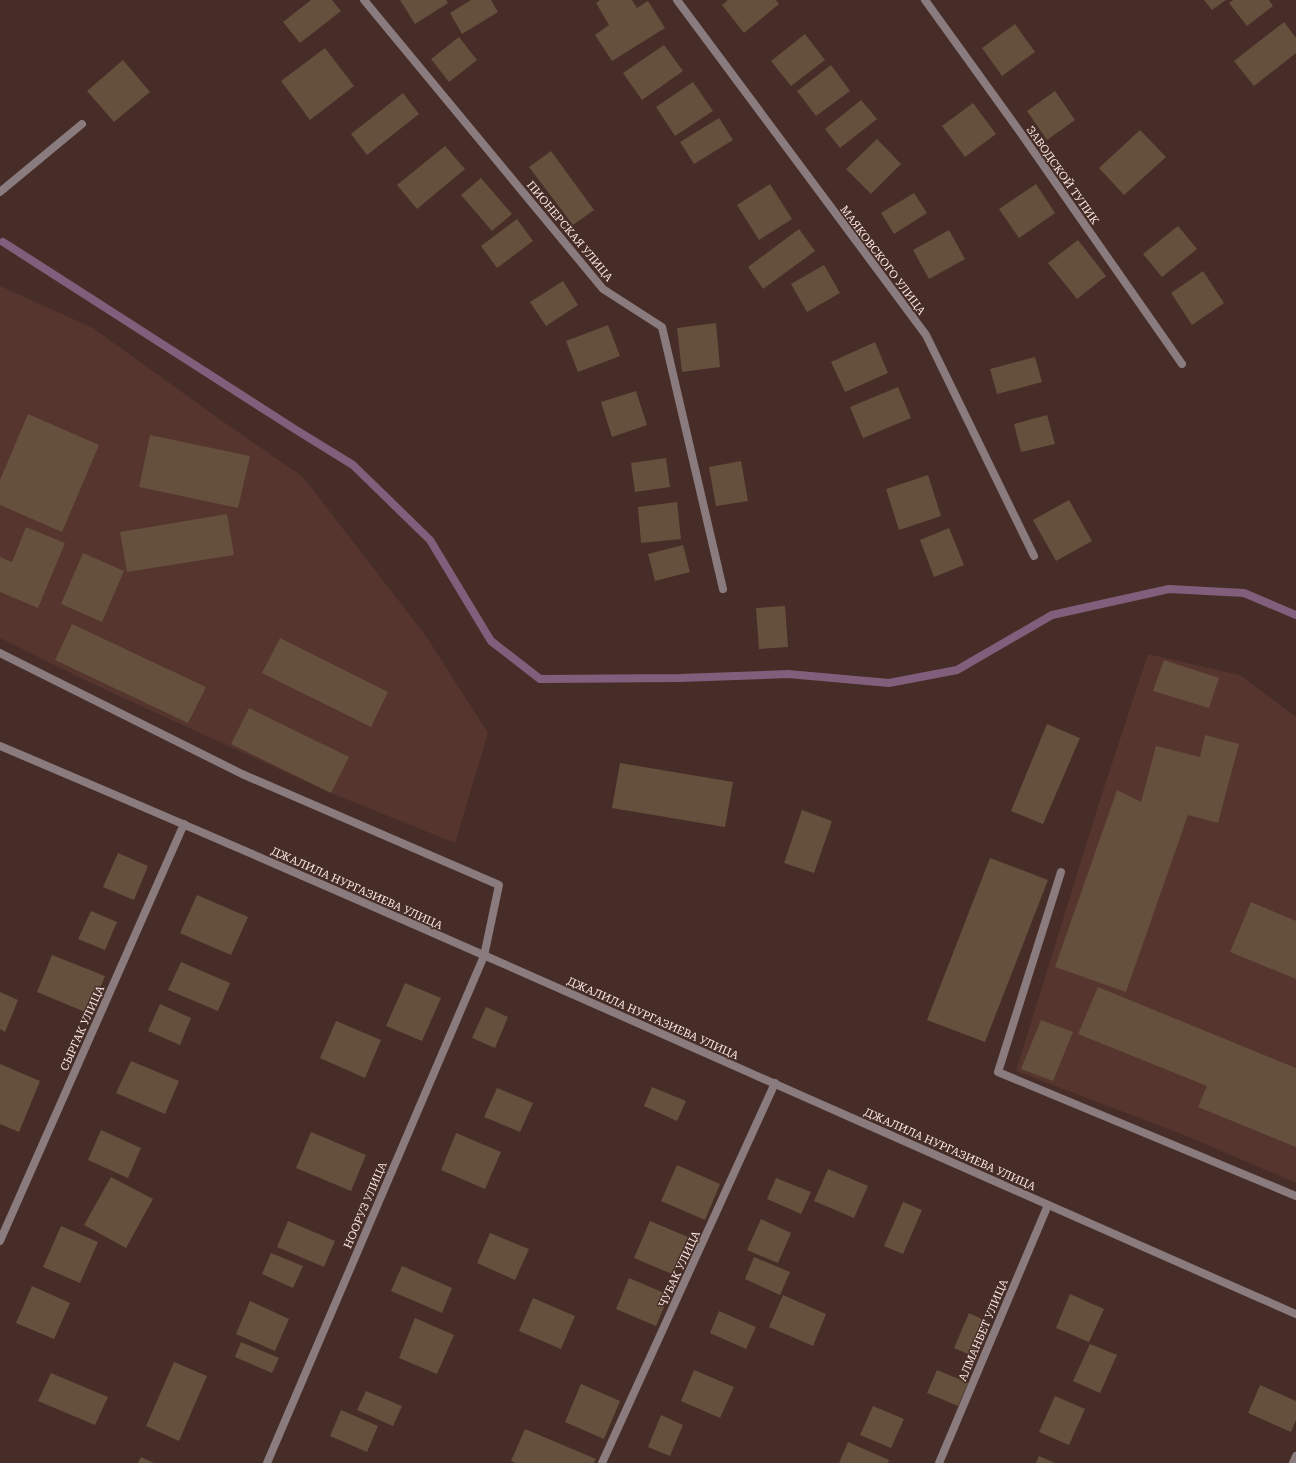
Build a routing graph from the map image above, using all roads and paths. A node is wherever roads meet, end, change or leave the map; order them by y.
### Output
1 (364, 0) edge
2 (677, 0) edge
3 (925, 0) edge
4 (82, 124) dead end
5 (0, 192) edge
6 (1182, 364) dead end
7 (1034, 556) dead end
8 (723, 589) dead end
9 (0, 653) edge
10 (0, 746) edge
11 (184, 824) junction
12 (1061, 872) dead end
13 (484, 956) junction
14 (775, 1083) junction
15 (1296, 1196) edge
16 (1048, 1205) junction
17 (0, 1241) edge
18 (1296, 1314) edge
19 (1296, 1456) edge
20 (267, 1463) edge
21 (602, 1463) edge
22 (939, 1463) edge
23 (1293, 1463) edge

1 - 8 street, ПИОНЕРСКАЯ УЛИЦА
2 - 7 street, МАЯКОВСКОГО УЛИЦА
3 - 6 street, ЗАВОДСКОЙ ТУПИК
4 - 5 street
9 - 13 street, НООРУЗ УЛИЦА
10 - 11 street, ДЖАЛИЛА НУРГАЗИЕВА УЛИЦА
11 - 13 street, ДЖАЛИЛА НУРГАЗИЕВА УЛИЦА
11 - 17 street, СЫРГАК УЛИЦА
12 - 15 street
13 - 14 street, ДЖАЛИЛА НУРГАЗИЕВА УЛИЦА
13 - 20 street, НООРУЗ УЛИЦА
14 - 16 street, ДЖАЛИЛА НУРГАЗИЕВА УЛИЦА
14 - 21 street, ЧУБАК УЛИЦА
16 - 18 street, ДЖАЛИЛА НУРГАЗИЕВА УЛИЦА
16 - 22 street, АЛМАНБЕТ УЛИЦА
19 - 23 street

